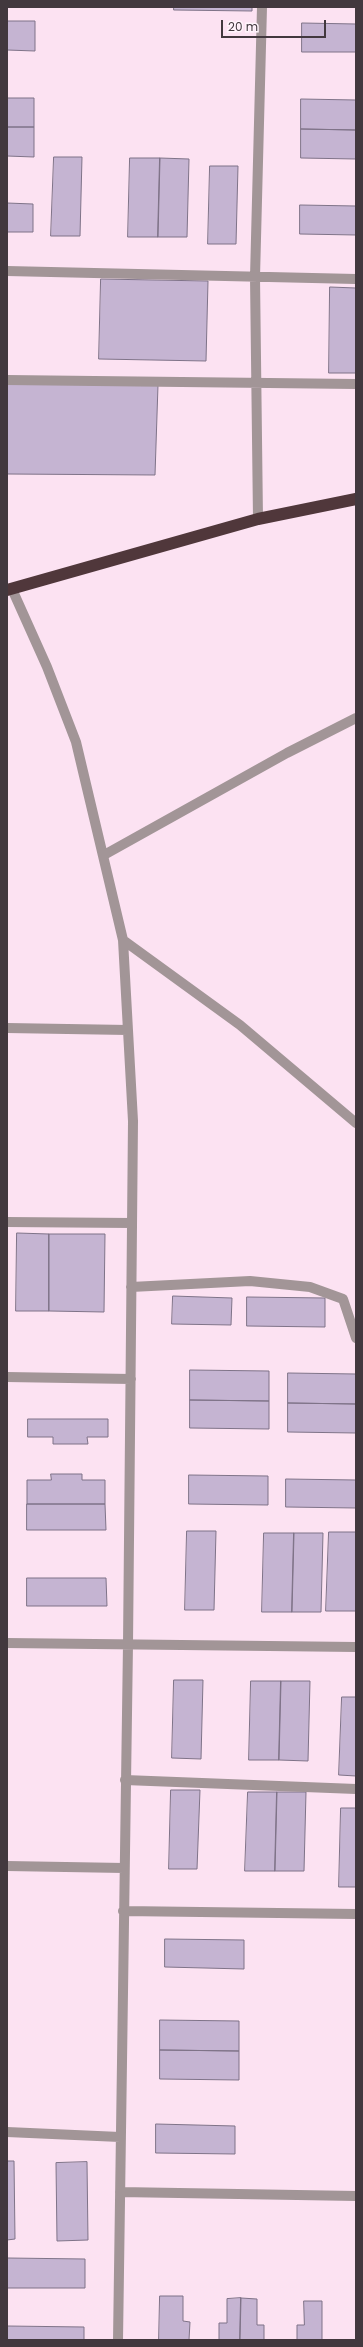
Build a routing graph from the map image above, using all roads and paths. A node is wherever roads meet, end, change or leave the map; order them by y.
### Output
1 (262, 7) edge
2 (7, 271) edge
3 (255, 276) junction
4 (356, 279) edge
5 (7, 380) edge
6 (256, 382) junction
7 (356, 384) edge
8 (356, 499) edge
9 (258, 519) junction
10 (10, 590) edge
11 (356, 718) edge
12 (104, 855) junction
13 (123, 940) junction
14 (7, 1028) edge
15 (128, 1030) junction
16 (356, 1123) edge
17 (7, 1222) edge
18 (132, 1223) junction
19 (131, 1286) junction
20 (356, 1338) edge
21 (7, 1377) edge
22 (131, 1379) junction
23 (7, 1643) edge
24 (128, 1644) junction
25 (356, 1647) edge
26 (126, 1780) junction
27 (356, 1789) edge
28 (7, 1866) edge
29 (124, 1868) junction
30 (123, 1911) junction
31 (356, 1914) edge
32 (7, 2132) edge
33 (120, 2137) junction
34 (120, 2192) junction
35 (356, 2196) edge
36 (118, 2340) edge

1 - 3 street
2 - 3 street
3 - 4 street
3 - 6 street
5 - 6 street
6 - 7 street
6 - 9 street
8 - 9 highway
9 - 10 highway
10 - 12 street
11 - 12 street
12 - 13 street
13 - 15 street
13 - 16 street
14 - 15 street
15 - 18 street
17 - 18 street
18 - 19 street
19 - 20 street
19 - 22 street
21 - 22 street
22 - 24 street
23 - 24 street
24 - 25 street
24 - 26 street
26 - 27 street
26 - 29 street
28 - 29 street
29 - 30 street
30 - 31 street
30 - 33 street
32 - 33 street
33 - 34 street
34 - 35 street
34 - 36 street

